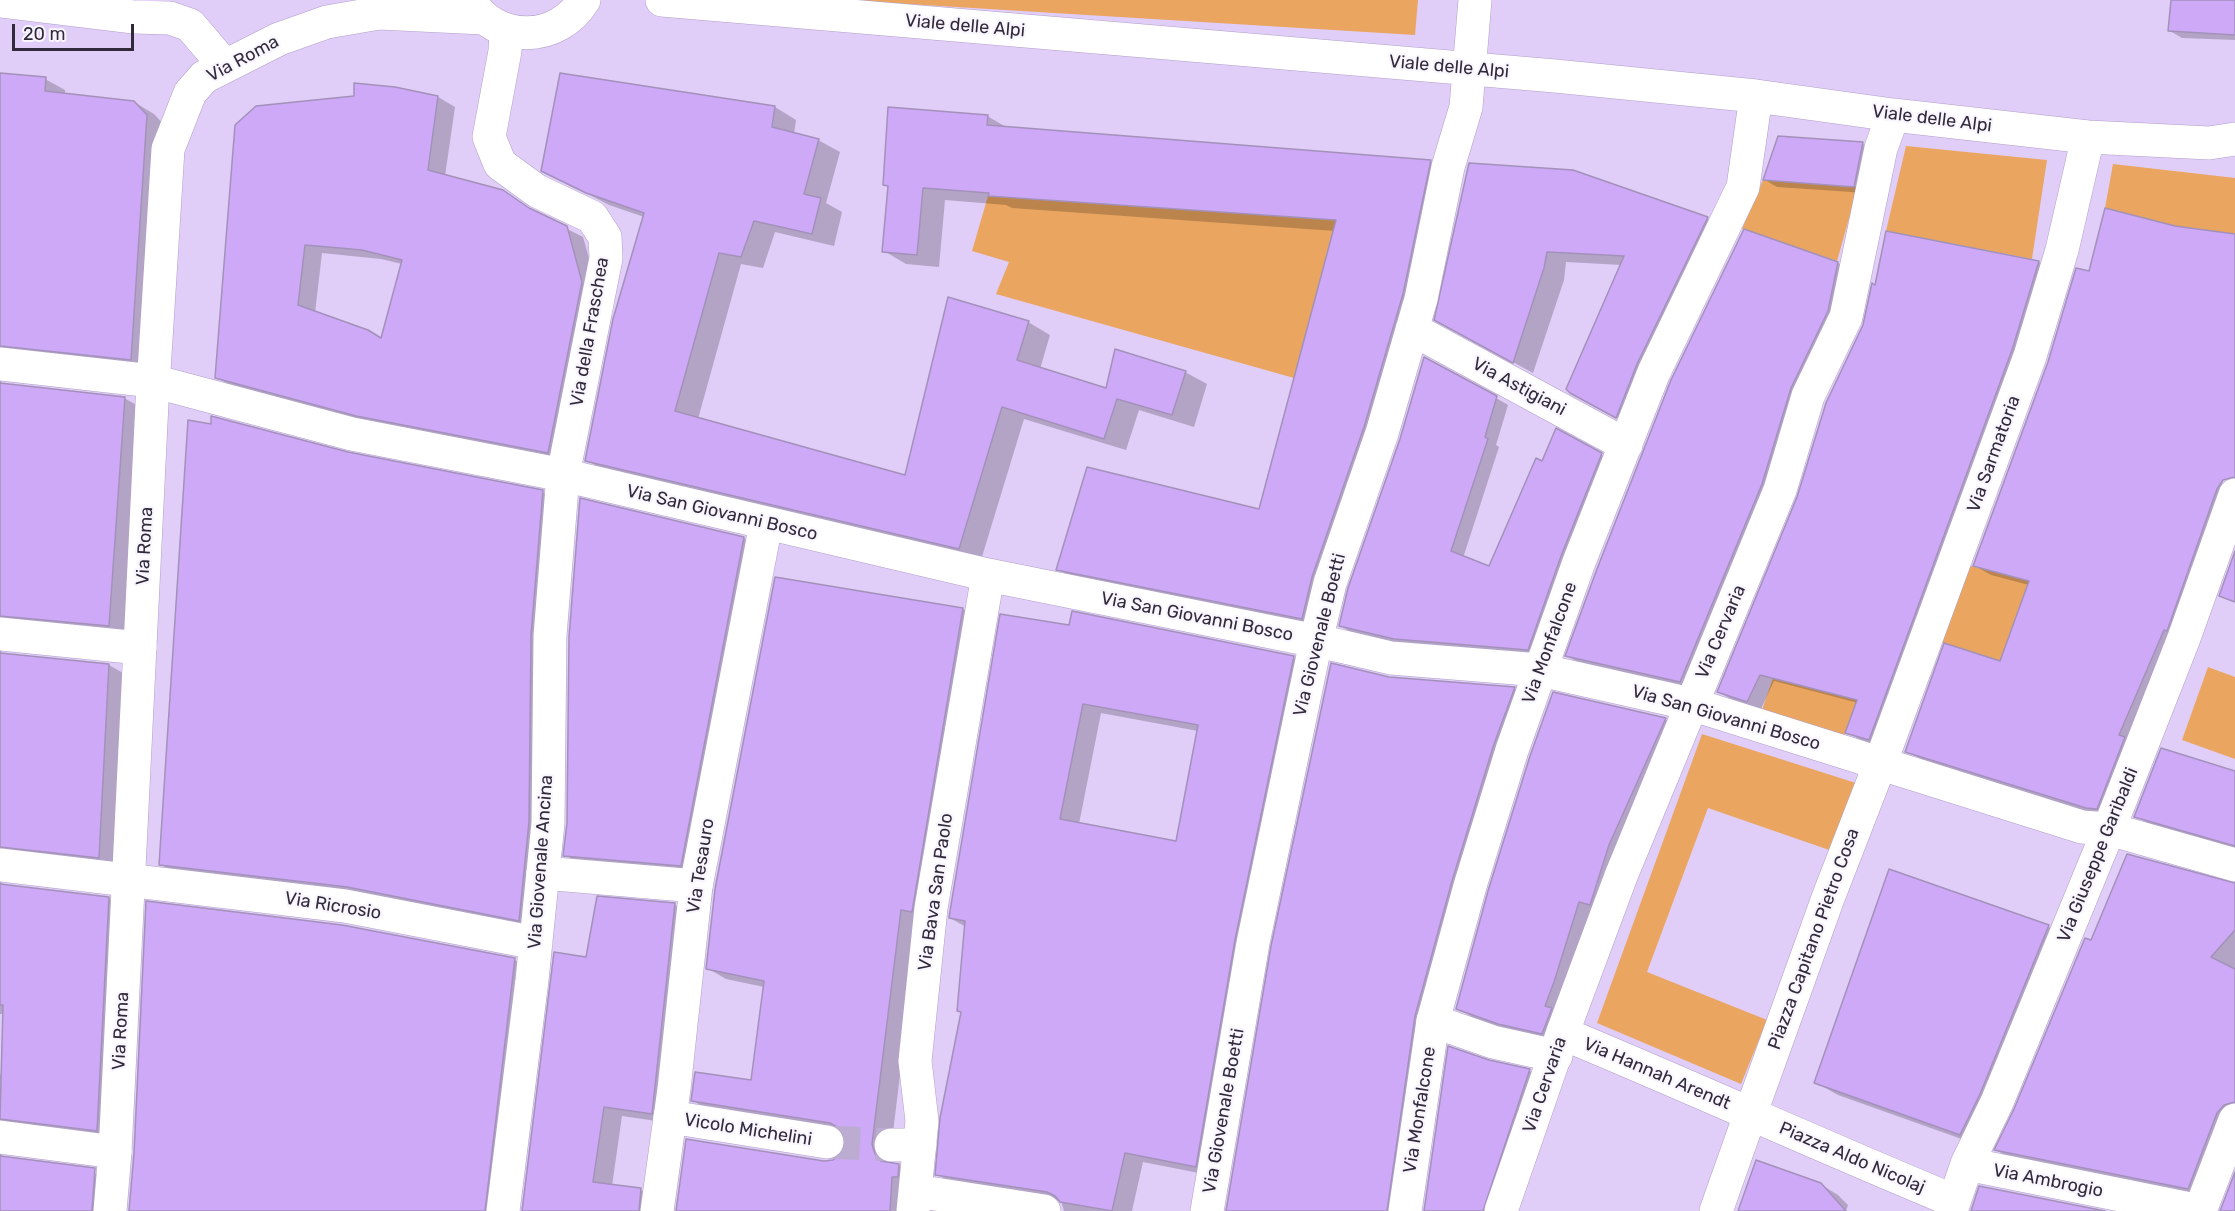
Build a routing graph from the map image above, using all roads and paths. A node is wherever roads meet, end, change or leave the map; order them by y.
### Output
1 (584, 0) edge
2 (662, 0) edge
3 (1475, 0) edge
4 (0, 1) edge
5 (390, 6) edge
6 (486, 16) edge
7 (224, 65) junction
8 (1469, 68) junction
9 (1756, 96) junction
10 (1893, 115) junction
11 (2088, 137) junction
12 (2235, 139) edge
13 (1412, 329) junction
14 (0, 364) edge
15 (153, 381) junction
16 (1626, 445) junction
17 (563, 476) junction
18 (2235, 495) edge
19 (766, 524) junction
20 (988, 575) junction
21 (0, 634) edge
22 (1316, 641) junction
23 (140, 648) junction
24 (1540, 670) junction
25 (1691, 704) junction
26 (1880, 764) junction
27 (2109, 829) junction
28 (0, 865) edge
29 (2235, 865) edge
30 (543, 873) junction
31 (129, 880) junction
32 (696, 886) junction
33 (536, 944) junction
34 (1434, 1021) junction
35 (1560, 1045) junction
36 (1750, 1115) junction
37 (670, 1117) junction
38 (2235, 1120) edge
39 (0, 1137) edge
40 (827, 1142) tunnel mouth
41 (115, 1152) junction
42 (1967, 1164) junction
43 (914, 1201) edge
44 (1953, 1206) edge
45 (110, 1211) edge
46 (503, 1211) edge
47 (657, 1211) edge
48 (1044, 1211) edge
49 (1207, 1211) edge
50 (1405, 1211) edge
51 (1501, 1211) edge
52 (1716, 1211) edge
53 (2200, 1211) edge

1 - 6 street, Via Roma
2 - 8 street, Viale delle Alpi
3 - 8 street, Via Giovenale Boetti
4 - 7 street
5 - 6 street, Via Roma
5 - 7 street, Via Roma
6 - 17 street, Via della Fraschea
7 - 15 street, Via Roma
8 - 9 street, Viale delle Alpi
8 - 13 street, Via Giovenale Boetti
9 - 10 street, Viale delle Alpi
9 - 16 street, Via Monfalcone
10 - 11 street, Viale delle Alpi
10 - 25 street, Via Cervaria
11 - 12 street, Viale delle Alpi
11 - 26 street, Via Sarmatoria
13 - 16 street, Via Astigiani
13 - 22 street, Via Giovenale Boetti
14 - 15 street, Via San Giovanni Bosco
15 - 17 street, Via San Giovanni Bosco
15 - 23 street, Via Roma
16 - 24 street, Via Monfalcone
17 - 19 street, Via San Giovanni Bosco
17 - 30 street, Via Giovenale Ancina
18 - 27 street, Via Giuseppe Garibaldi
19 - 20 street, Via San Giovanni Bosco
19 - 32 street, Via Tesauro
20 - 22 street, Via San Giovanni Bosco
20 - 43 street, Via Bava San Paolo
21 - 23 street
22 - 24 street, Via San Giovanni Bosco
22 - 49 street, Via Giovenale Boetti
23 - 31 street, Via Roma
24 - 25 street, Via San Giovanni Bosco
24 - 34 street, Via Monfalcone
25 - 26 street, Via San Giovanni Bosco
25 - 35 street, Via Cervaria
26 - 27 street, Via San Giovanni Bosco
26 - 36 street, Piazza Capitano Pietro Cosa
27 - 29 street, Via San Giovanni Bosco
27 - 42 street, Via Giuseppe Garibaldi
28 - 31 street, Via Ricrosio
30 - 32 street
30 - 33 street, Via Giovenale Ancina
31 - 33 street, Via Ricrosio
31 - 41 street, Via Roma
32 - 37 street, Via Tesauro
33 - 46 street, Via Giovenale Ancina
34 - 35 street
34 - 50 street, Via Monfalcone
35 - 36 street, Via Hannah Arendt
35 - 51 street, Via Cervaria
36 - 44 street, Piazza Aldo Nicolaj
36 - 52 street, Piazza Capitano Pietro Cosa
37 - 40 street, Vicolo Michelini
37 - 47 street, Via Tesauro
38 - 53 street
39 - 41 street
41 - 45 street, Via Roma
42 - 44 street, Via Giuseppe Garibaldi
42 - 53 street, Via Ambrogio
43 - 48 street

